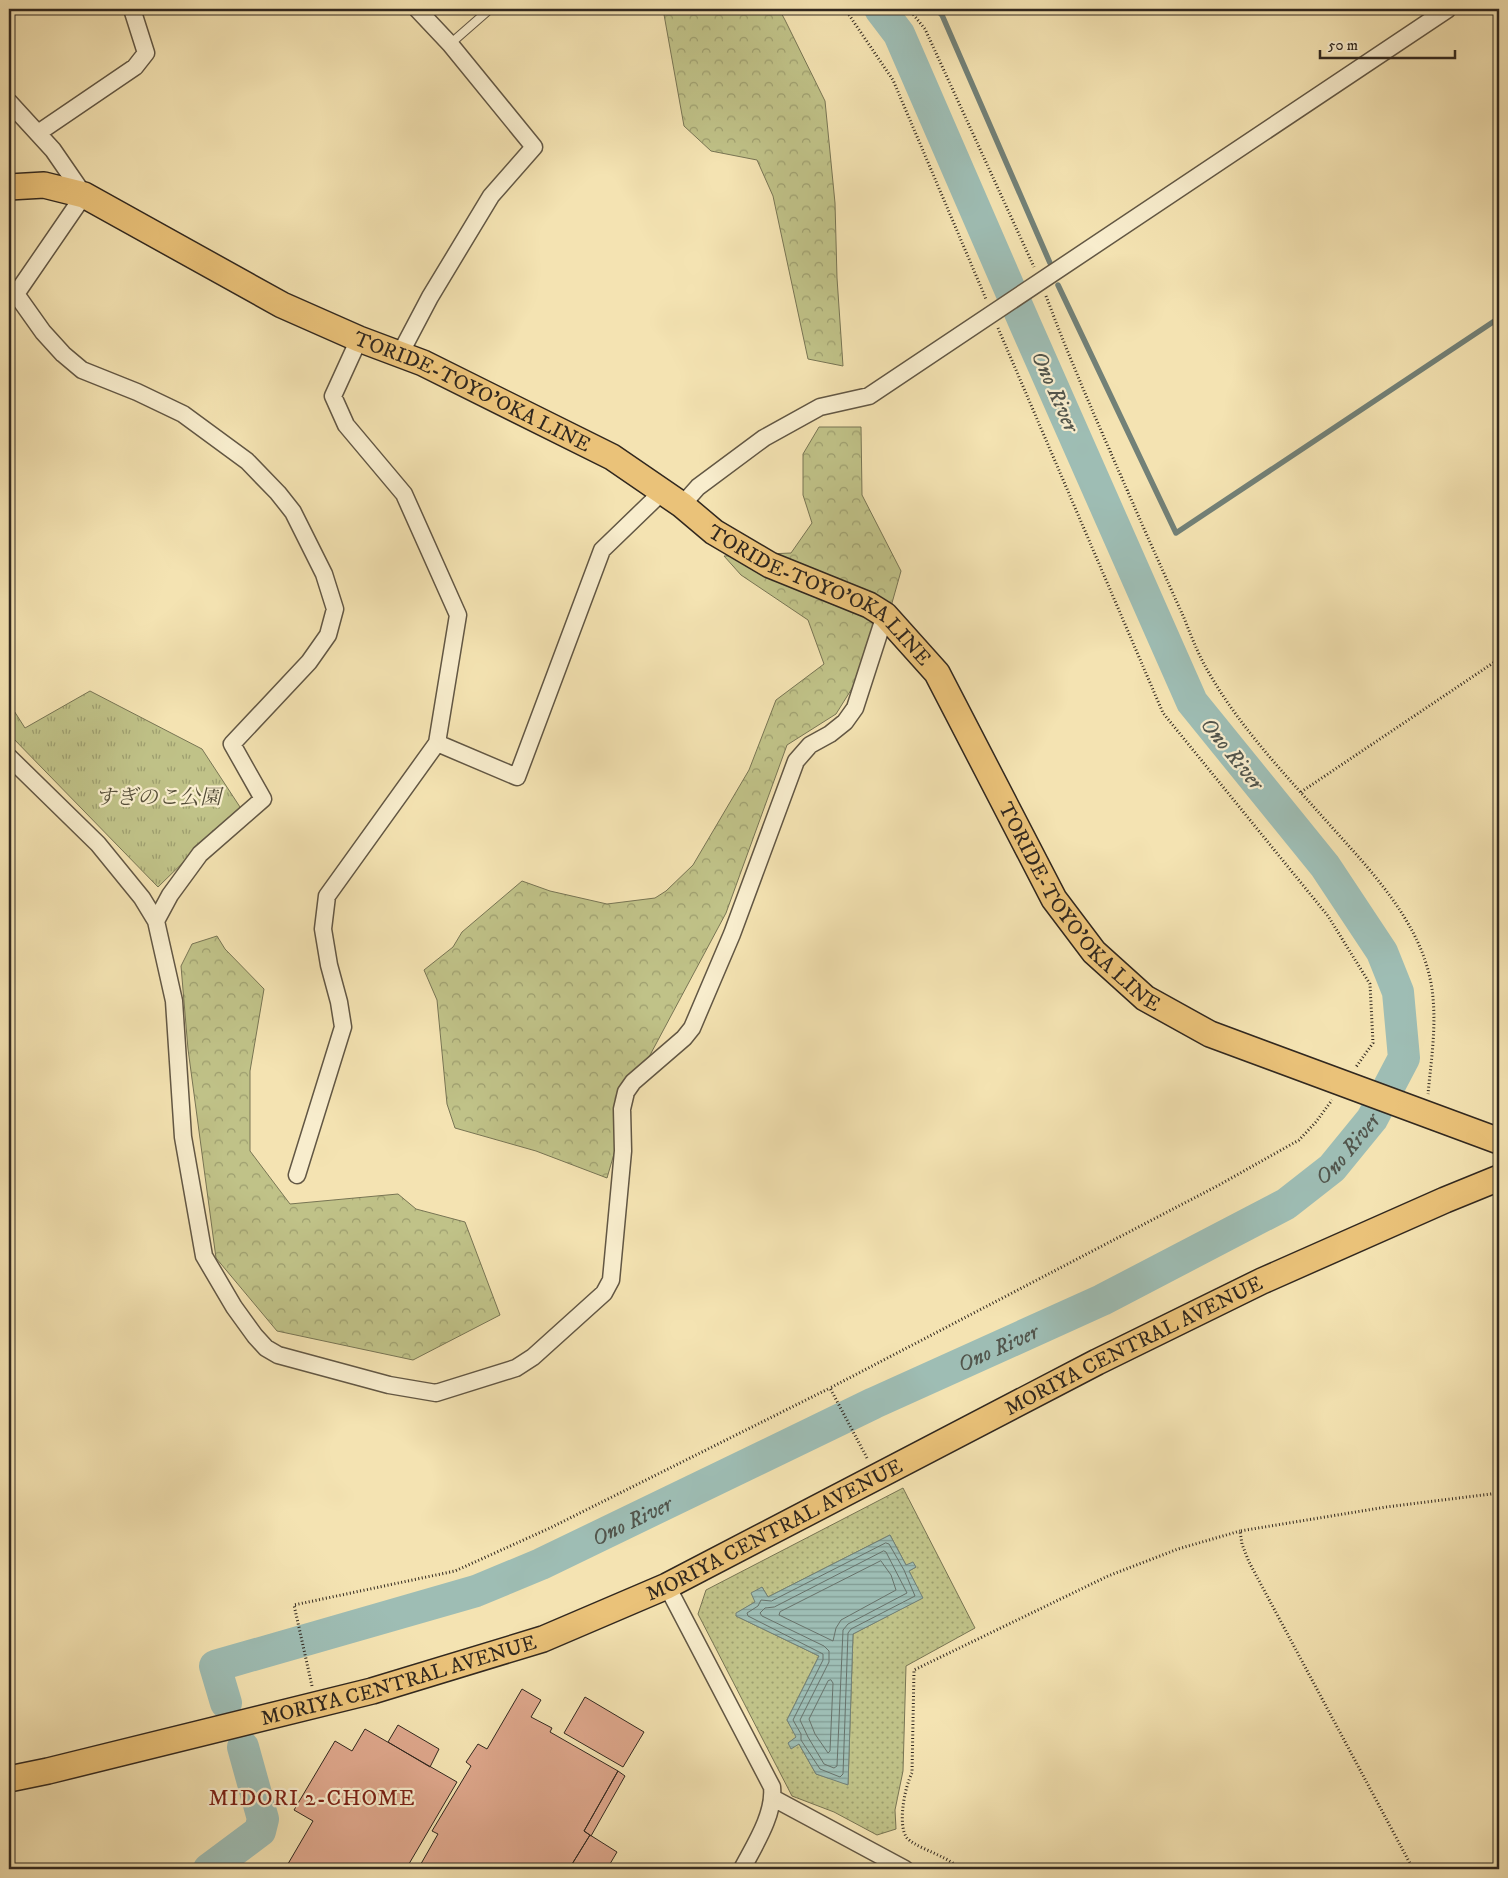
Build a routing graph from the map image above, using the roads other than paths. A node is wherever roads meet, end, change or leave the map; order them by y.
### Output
1 (132, 9) edge
2 (417, 9) edge
3 (490, 9) edge
4 (1448, 9) edge
5 (450, 44) junction
6 (9, 102) edge
7 (38, 133) junction
8 (9, 187) edge
9 (84, 195) junction
10 (12, 297) edge
11 (360, 339) junction
12 (400, 354) junction
13 (672, 498) junction
14 (884, 615) junction
15 (437, 743) junction
16 (9, 757) edge
17 (156, 920) junction
18 (1499, 1142) edge
19 (298, 1175) dead end
20 (1499, 1178) edge
21 (667, 1586) junction
22 (9, 1779) edge
23 (773, 1798) junction
24 (742, 1869) edge
25 (904, 1869) edge

1 - 7 street
2 - 5 street
3 - 5 lane
4 - 13 street
5 - 12 street
6 - 7 street
7 - 9 street
8 - 9 main road, TORIDE-TOYO'OKA LINE
9 - 10 street
9 - 11 main road, TORIDE-TOYO'OKA LINE
10 - 17 street
11 - 12 main road, TORIDE-TOYO'OKA LINE
11 - 15 street
12 - 13 main road, TORIDE-TOYO'OKA LINE
13 - 14 main road, TORIDE-TOYO'OKA LINE
13 - 15 street
14 - 17 street
14 - 18 main road, TORIDE-TOYO'OKA LINE
15 - 19 street
16 - 17 street
20 - 21 main road, MORIYA CENTRAL AVENUE
21 - 22 main road, MORIYA CENTRAL AVENUE
21 - 23 street
23 - 24 street
23 - 25 street

